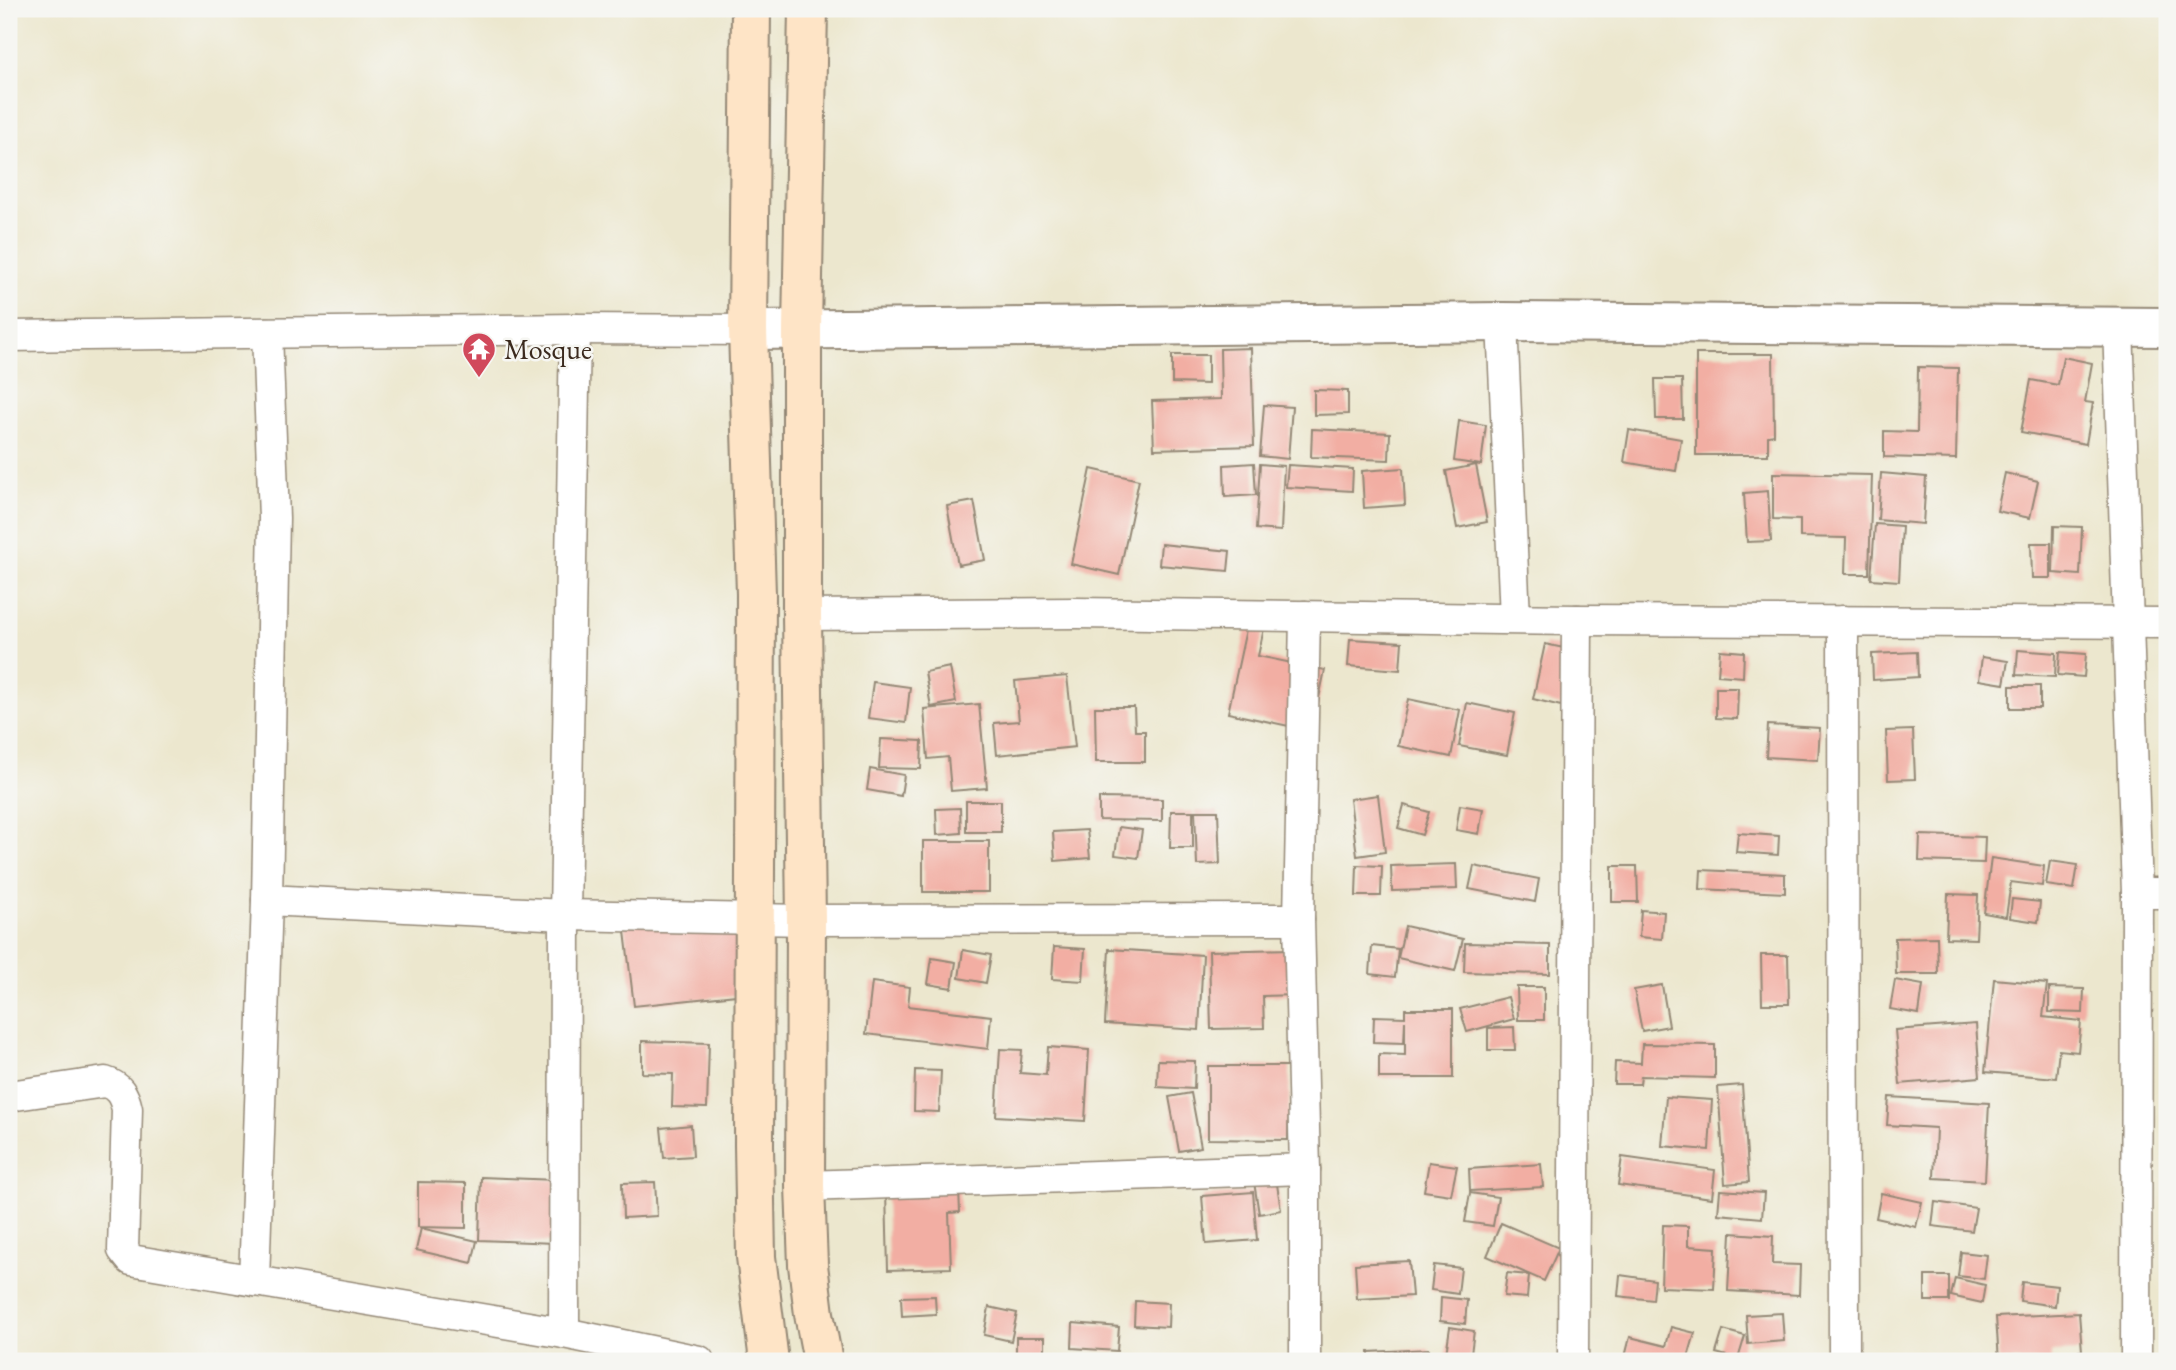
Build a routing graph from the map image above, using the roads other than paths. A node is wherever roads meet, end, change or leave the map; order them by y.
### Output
1 (751, 9) edge
2 (808, 9) edge
3 (1502, 323) junction
4 (2118, 325) junction
5 (2167, 327) edge
6 (575, 329) junction
7 (802, 329) junction
8 (748, 330) junction
9 (267, 334) junction
10 (9, 336) edge
11 (802, 615) junction
12 (1305, 616) junction
13 (1515, 618) junction
14 (1577, 620) junction
15 (1843, 621) junction
16 (2167, 623) edge
17 (2127, 624) junction
18 (2137, 892) junction
19 (2167, 893) edge
20 (267, 900) junction
21 (565, 915) junction
22 (753, 917) junction
23 (1299, 919) junction
24 (806, 920) junction
25 (9, 1096) edge
26 (1305, 1169) junction
27 (805, 1186) junction
28 (254, 1281) junction
29 (564, 1333) junction
30 (699, 1361) edge
31 (769, 1361) edge
32 (823, 1361) edge
33 (1305, 1361) edge
34 (1573, 1361) edge
35 (1844, 1361) edge
36 (2136, 1361) edge

1 - 8 main road
2 - 7 main road
3 - 4 street
3 - 7 street
3 - 13 street
4 - 5 street
4 - 17 street
6 - 8 street
6 - 9 street
6 - 21 street
7 - 8 street
7 - 11 main road
8 - 22 main road
9 - 10 street
9 - 20 street
11 - 12 street
11 - 24 main road
12 - 13 street
12 - 23 street
13 - 14 street
14 - 15 street
14 - 34 street
15 - 17 street
15 - 35 street
16 - 17 street
17 - 18 street
18 - 19 street
18 - 36 street
20 - 21 street
20 - 28 street
21 - 22 street
21 - 29 street
22 - 24 street
22 - 31 main road
23 - 24 street
23 - 26 street
24 - 27 main road
25 - 28 street
26 - 27 street
26 - 33 street
27 - 32 main road
28 - 29 street
29 - 30 street

